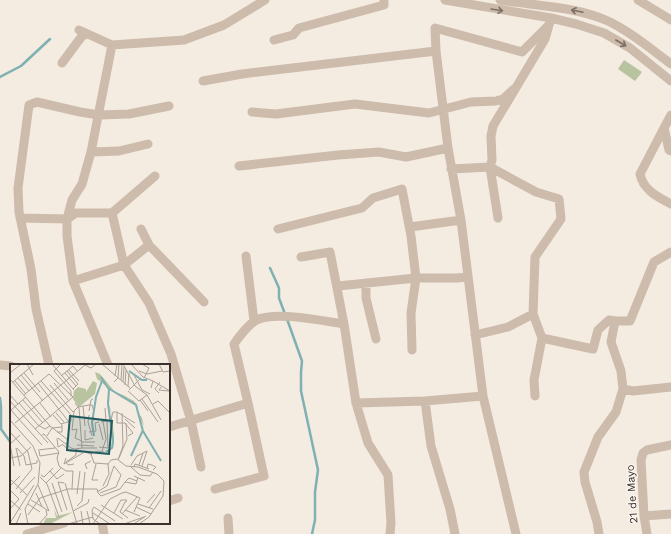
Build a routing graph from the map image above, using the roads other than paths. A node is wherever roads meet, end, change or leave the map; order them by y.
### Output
1 (264, 0) edge
2 (384, 0) edge
3 (444, 0) edge
4 (500, 0) edge
5 (638, 0) edge
6 (519, 1) edge
7 (467, 2) edge
8 (671, 20) edge
9 (550, 22) junction
10 (274, 40) dead end
11 (112, 45) junction
12 (436, 51) junction
13 (62, 63) dead end
14 (671, 64) edge
15 (203, 81) dead end
16 (671, 81) edge
17 (514, 89) junction
18 (169, 106) dead end
19 (443, 110) junction
20 (252, 112) dead end
21 (98, 115) junction
22 (671, 115) edge
23 (664, 128) junction
24 (148, 144) dead end
25 (448, 148) junction
26 (671, 151) edge
27 (91, 152) junction
28 (239, 166) dead end
29 (490, 167) junction
30 (451, 169) junction
31 (155, 176) dead end
32 (671, 204) edge
33 (112, 213) junction
34 (20, 218) junction
35 (498, 218) dead end
36 (67, 219) junction
37 (461, 220) junction
38 (410, 226) junction
39 (141, 229) dead end
40 (278, 229) dead end
41 (148, 245) junction
42 (671, 252) edge
43 (246, 256) dead end
44 (301, 257) dead end
45 (124, 264) junction
46 (468, 277) junction
47 (416, 278) junction
48 (74, 281) junction
49 (366, 283) junction
50 (338, 286) junction
51 (204, 302) dead end
52 (533, 314) junction
53 (254, 321) junction
54 (615, 321) junction
55 (344, 324) junction
56 (475, 335) junction
57 (542, 338) junction
58 (376, 339) dead end
59 (412, 350) dead end
60 (49, 364) edge
61 (108, 364) edge
62 (0, 365) edge
63 (10, 366) edge
64 (671, 387) edge
65 (623, 389) junction
66 (483, 396) junction
67 (535, 396) dead end
68 (425, 401) junction
69 (248, 403) junction
70 (356, 403) junction
71 (191, 421) junction
72 (170, 427) edge
73 (671, 445) edge
74 (201, 467) dead end
75 (215, 489) dead end
76 (671, 514) edge
77 (644, 516) junction
78 (228, 518) dead end
79 (61, 524) edge
80 (102, 524) edge
81 (26, 534) edge
82 (104, 534) edge
83 (229, 534) edge
84 (390, 534) edge
85 (455, 534) edge
86 (516, 534) edge
87 (598, 534) edge
88 (647, 534) edge

1 - 11 street
2 - 10 street
3 - 7 street
4 - 6 street
5 - 8 street
14 -> 6 street
7 -> 9 street
9 - 12 street
9 -> 16 street
9 - 17 street
11 - 13 street
11 - 21 street
12 - 15 street
12 - 19 street
17 - 19 street
17 - 29 street
18 - 21 street
19 - 20 street
19 - 25 street
21 - 27 street
21 - 34 street
22 - 23 street
23 - 26 street
23 - 32 street
24 - 27 street
25 - 28 street
25 - 30 street
27 - 36 street
29 - 30 street
29 - 35 street
29 - 52 street
30 - 37 street
31 - 33 street
33 - 36 street
33 - 45 street
34 - 36 street
34 - 60 street
36 - 48 street
37 - 38 street
37 - 46 street
38 - 40 street
38 - 47 street
39 - 41 street
41 - 45 street
41 - 51 street
42 - 54 street
43 - 53 street
44 - 50 street
45 - 48 street
45 - 71 street
46 - 47 street
46 - 56 street
47 - 49 street
47 - 59 street
48 - 61 street
49 - 50 street
49 - 58 street
50 - 55 street
52 - 56 street
52 - 57 street
53 - 55 street
53 - 69 street
54 - 57 street
54 - 65 street
55 - 70 street
56 - 66 street
57 - 67 street
62 - 63 street
64 - 65 street
65 - 87 street
66 - 68 street
66 - 86 street
68 - 70 street
68 - 85 street
69 - 71 street
69 - 75 street
70 - 84 street
71 - 72 street
71 - 74 street
73 - 77 street, 21 de Mayo
76 - 77 street
77 - 88 street, 21 de Mayo
78 - 83 street
79 - 81 street
80 - 82 street

